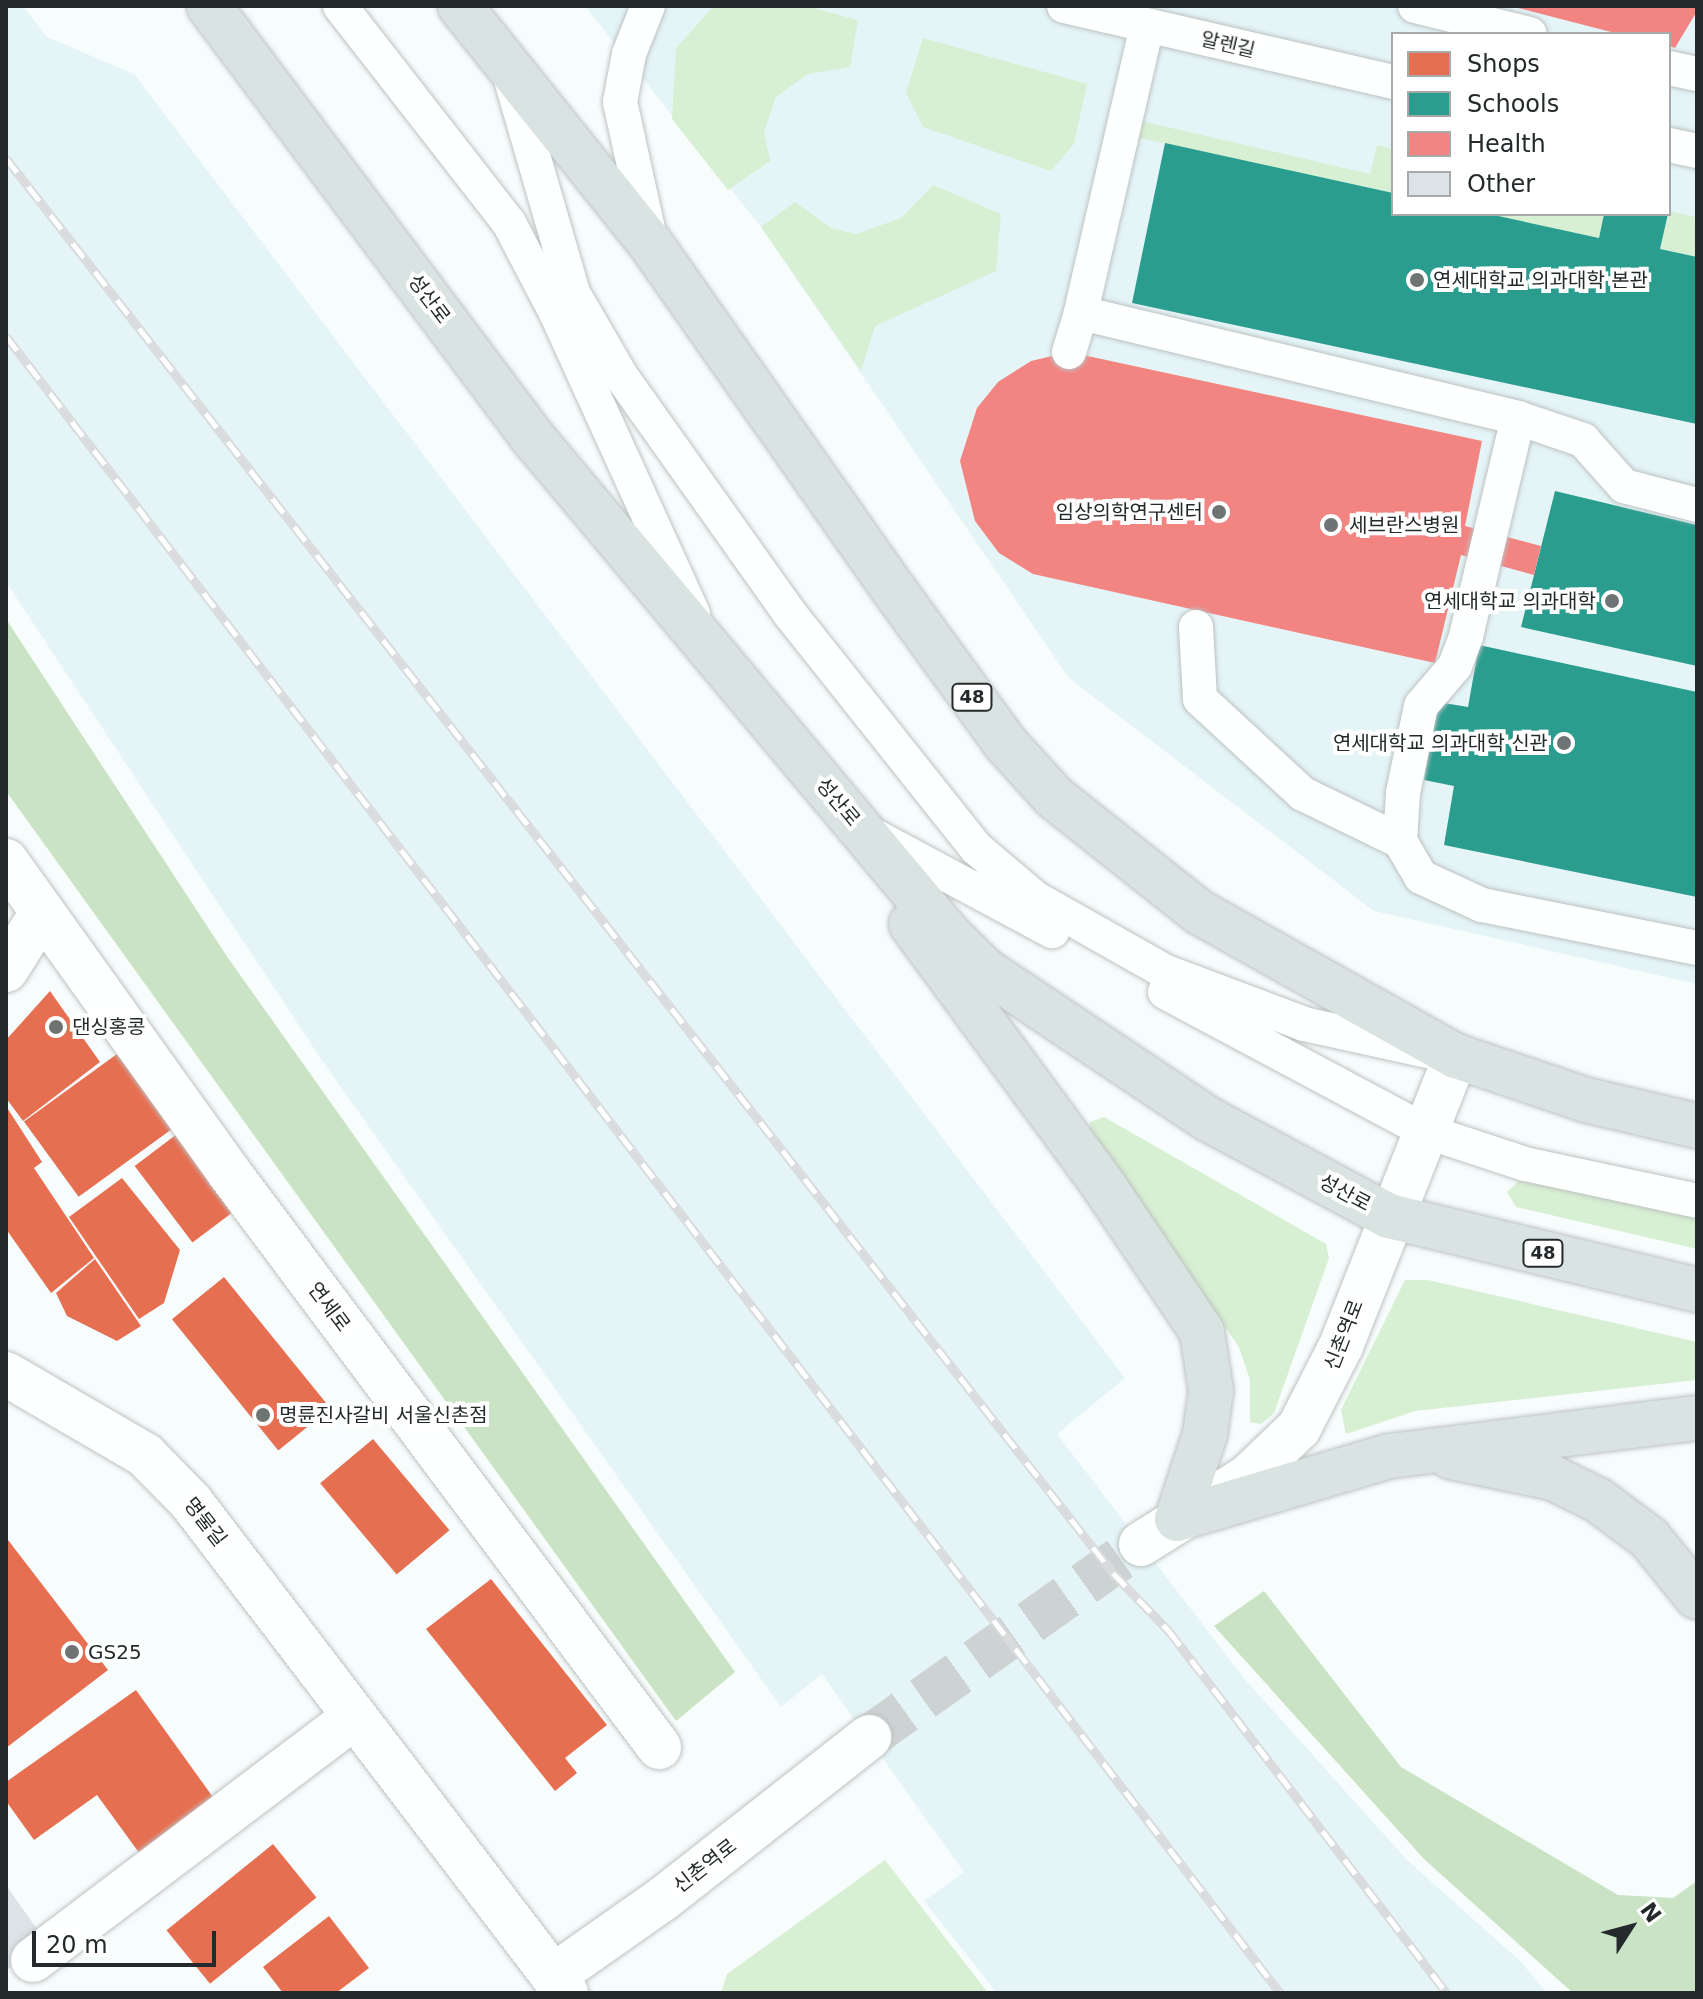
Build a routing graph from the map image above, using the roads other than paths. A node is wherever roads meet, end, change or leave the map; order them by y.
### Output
1 (209, 6) edge
2 (340, 6) edge
3 (460, 6) edge
4 (648, 6) edge
5 (1064, 6) edge
6 (1415, 6) edge
7 (1147, 26) junction
8 (1522, 32) edge
9 (507, 63) junction
10 (1671, 68) edge
11 (1697, 74) edge
12 (1391, 82) edge
13 (1671, 145) edge
14 (1697, 151) edge
15 (650, 243) junction
16 (1081, 313) junction
17 (1069, 352) dead end
18 (1518, 418) junction
19 (1697, 505) edge
20 (1196, 627) dead end
21 (700, 631) junction
22 (794, 749) junction
23 (859, 827) junction
24 (1400, 841) junction
25 (6, 861) edge
26 (42, 913) junction
27 (1697, 948) edge
28 (6, 970) edge
29 (1456, 1056) junction
30 (1697, 1126) edge
31 (1425, 1131) junction
32 (1697, 1201) edge
33 (1389, 1216) junction
34 (1697, 1290) edge
35 (8, 1376) edge
36 (1697, 1418) edge
37 (1426, 1449) junction
38 (1177, 1519) junction
39 (1141, 1544) tunnel mouth
40 (1697, 1597) edge
41 (354, 1717) junction
42 (869, 1737) tunnel mouth
43 (659, 1747) dead end
44 (33, 1960) dead end
45 (551, 1987) edge

1 - 21 main road, 성산로 / 48
2 - 21 lane
3 - 9 main road, 48
4 - 15 lane
5 - 7 lane, 알렌길
6 - 8 lane
7 - 12 lane, 알렌길
7 - 16 lane
9 - 15 main road, 48
9 - 29 lane
10 - 11 lane
13 - 14 lane
15 - 29 main road, 48
16 - 17 lane
16 - 18 lane
18 - 19 lane
18 - 24 lane
20 - 24 lane
21 - 22 main road, 성산로 / 48
22 - 23 main road, 성산로 / 48
22 - 38 main road
23 - 31 lane
23 - 33 main road, 성산로 / 48
24 - 27 lane
25 - 26 street, 연세로
26 - 28 street
26 - 43 street, 연세로
29 - 30 main road, 48
29 - 31 street, 신촌역로
31 - 32 lane
31 - 33 street, 신촌역로
33 - 34 main road, 성산로 / 48
33 - 38 street, 신촌역로
35 - 41 street, 명물길
36 - 37 main road
37 - 38 main road
37 - 40 main road
38 - 39 street, 신촌역로
41 - 44 street
41 - 45 street, 명물길
42 - 45 street, 신촌역로

